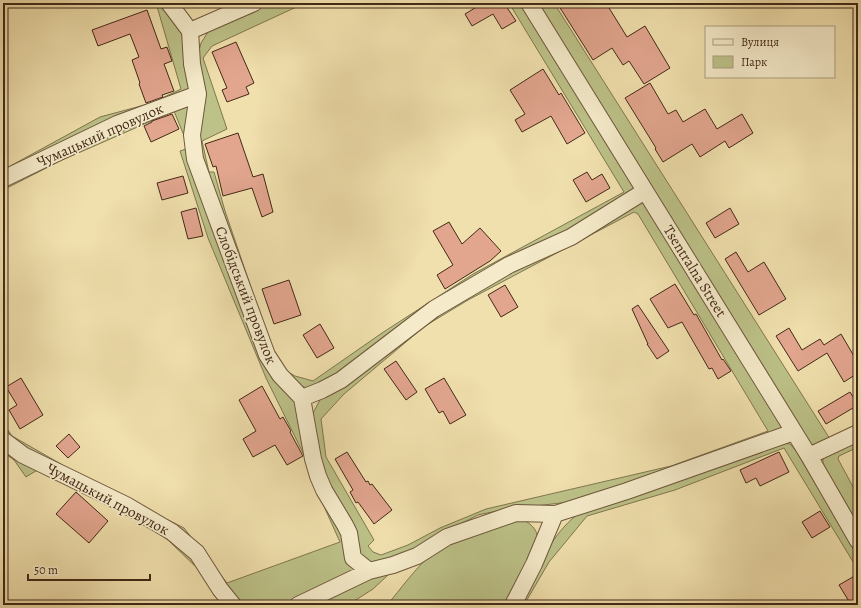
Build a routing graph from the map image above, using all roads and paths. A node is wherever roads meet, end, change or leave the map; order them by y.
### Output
1 (169, 3) edge
2 (254, 3) edge
3 (529, 3) edge
4 (190, 31) junction
5 (198, 94) junction
6 (3, 180) edge
7 (645, 191) junction
8 (302, 398) junction
9 (794, 432) junction
10 (858, 433) edge
11 (3, 440) edge
12 (809, 456) junction
13 (555, 514) junction
14 (858, 541) edge
15 (369, 570) junction
16 (233, 605) edge
17 (298, 605) edge
18 (513, 605) edge

1 - 4 street
2 - 4 street
3 - 7 street, Tsentralna Street
4 - 5 street, Слобідський провулок
5 - 6 street, Чумацький провулок
5 - 8 street, Слобідський провулок
7 - 8 street
7 - 9 street, Tsentralna Street
8 - 15 street
9 - 12 street, Tsentralna Street
9 - 13 street
10 - 12 street
11 - 16 street, Чумацький провулок
12 - 14 street, Tsentralna Street
13 - 15 street
13 - 18 street
15 - 17 street

